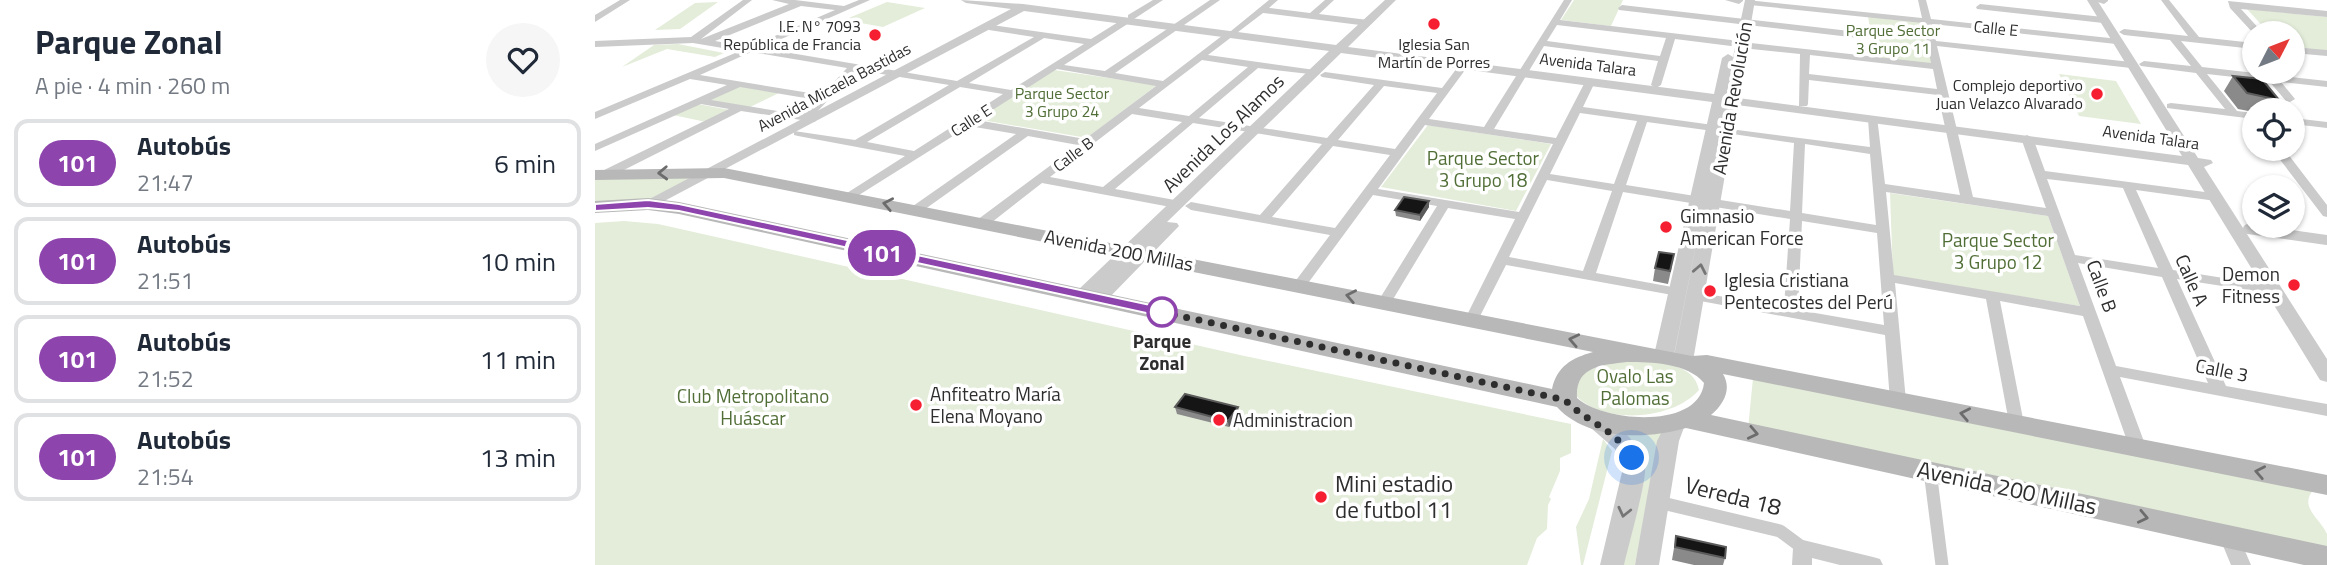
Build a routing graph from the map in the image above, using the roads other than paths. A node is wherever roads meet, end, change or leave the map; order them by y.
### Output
1 (626, 0) edge
2 (748, 0) edge
3 (776, 0) edge
4 (866, 0) edge
5 (966, 0) edge
6 (996, 0) edge
7 (1159, 0) edge
8 (1216, 0) edge
9 (1274, 0) edge
10 (1330, 0) edge
11 (1391, 0) edge
12 (1400, 0) edge
13 (1568, 0) edge
14 (2094, 0) edge
15 (2104, 0) edge
16 (2165, 0) edge
17 (1741, 1) edge
18 (1919, 1) edge
19 (800, 3) junction
20 (2231, 3) edge
21 (1032, 4) edge
22 (1624, 4) edge
23 (1807, 4) edge
24 (1979, 4) edge
25 (846, 9) junction
26 (1261, 9) junction
27 (2327, 14) edge
28 (1865, 15) junction
29 (1312, 16) junction
30 (595, 19) edge
31 (1128, 19) junction
32 (2103, 20) junction
33 (1926, 21) junction
34 (2247, 21) edge
35 (1554, 22) junction
36 (1740, 22) junction
37 (1368, 23) junction
38 (1178, 26) junction
39 (1987, 27) junction
40 (992, 28) junction
41 (1611, 29) junction
42 (1233, 33) junction
43 (2052, 34) junction
44 (1042, 35) junction
45 (1671, 36) junction
46 (1867, 36) junction
47 (2120, 37) junction
48 (2173, 37) junction
49 (693, 40) junction
50 (2196, 40) junction
51 (704, 42) junction
52 (1092, 42) junction
53 (1541, 43) junction
54 (1932, 43) junction
55 (595, 44) edge
56 (1737, 44) junction
57 (2242, 45) edge
58 (1347, 48) junction
59 (752, 50) junction
60 (2305, 51) edge
61 (1805, 52) junction
62 (2312, 52) junction
63 (2327, 53) edge
64 (1200, 57) junction
65 (2063, 57) junction
66 (1664, 59) junction
67 (1869, 59) junction
68 (2137, 64) junction
69 (1256, 65) junction
70 (1055, 66) junction
71 (1463, 66) junction
72 (2327, 66) edge
73 (854, 67) junction
74 (1937, 67) junction
75 (2199, 70) junction
76 (1524, 71) junction
77 (2242, 73) edge
78 (901, 74) junction
79 (1107, 74) junction
80 (1320, 74) junction
81 (690, 76) junction
82 (1804, 76) junction
83 (2305, 81) edge
84 (1590, 82) junction
85 (1165, 83) junction
86 (1381, 83) junction
87 (738, 84) junction
88 (959, 84) junction
89 (2277, 84) edge
90 (2327, 84) edge
91 (1655, 85) junction
92 (1444, 91) junction
93 (1013, 93) junction
94 (1943, 93) junction
95 (1727, 97) junction
96 (824, 98) junction
97 (2289, 98) edge
98 (699, 101) junction
99 (1803, 104) junction
100 (2171, 106) junction
101 (740, 108) junction
102 (1576, 109) junction
103 (1130, 110) junction
104 (2234, 114) junction
105 (2242, 115) edge
106 (595, 116) edge
107 (1643, 118) junction
108 (807, 119) junction
109 (1873, 119) junction
110 (1191, 120) junction
111 (1422, 121) junction
112 (967, 122) junction
113 (2305, 122) edge
114 (2327, 125) edge
115 (1950, 126) junction
116 (1719, 129) junction
117 (1258, 131) junction
118 (1487, 131) junction
119 (1026, 132) junction
120 (799, 133) junction
121 (2027, 138) junction
122 (1800, 140) junction
123 (1329, 142) junction
124 (1560, 142) junction
125 (1087, 143) junction
126 (856, 144) junction
127 (595, 148) edge
128 (1876, 151) junction
129 (1398, 153) junction
130 (916, 155) junction
131 (2197, 158) junction
132 (2287, 161) edge
133 (717, 172) junction
134 (2040, 174) junction
135 (599, 175) edge
136 (1543, 176) junction
137 (1040, 179) junction
138 (2128, 186) junction
139 (1879, 187) junction
140 (1619, 188) junction
141 (1106, 191) junction
142 (1370, 191) junction
143 (851, 197) junction
144 (2216, 197) junction
145 (1967, 200) junction
146 (1705, 202) junction
147 (656, 204) junction
148 (1445, 204) junction
149 (1184, 205) junction
150 (595, 207) edge
151 (917, 209) junction
152 (2327, 213) edge
153 (2054, 214) junction
154 (1797, 216) junction
155 (1523, 217) junction
156 (1263, 219) junction
157 (2242, 221) edge
158 (982, 223) junction
159 (1882, 230) junction
160 (1339, 233) junction
161 (2305, 237) edge
162 (2254, 238) edge
163 (2327, 240) edge
164 (1135, 253) junction
165 (2070, 258) junction
166 (1501, 260) junction
167 (2168, 273) junction
168 (1588, 276) junction
169 (1887, 278) junction
170 (1298, 287) junction
171 (2274, 290) junction
172 (1678, 292) junction
173 (1992, 295) junction
174 (1091, 296) junction
175 (1695, 296) junction
176 (1384, 303) junction
177 (2089, 312) junction
178 (1791, 313) junction
179 (1472, 319) junction
180 (1891, 331) junction
181 (2327, 353) edge
182 (1670, 358) junction
183 (2109, 370) junction
184 (2327, 375) edge
185 (2220, 391) junction
186 (1565, 400) junction
187 (1898, 401) junction
188 (2327, 410) edge
189 (1587, 417) junction
190 (1681, 420) junction
191 (2017, 424) junction
192 (2137, 447) junction
193 (1930, 471) junction
194 (2327, 485) edge
195 (1658, 502) junction
196 (2229, 536) junction
197 (1803, 557) edge
198 (2327, 558) edge
199 (1612, 565) edge
200 (1647, 565) edge
201 (1873, 565) edge
202 (1942, 565) edge
203 (2241, 565) edge

1 - 30 street
2 - 49 street
3 - 19 street
4 - 25 street
5 - 21 street, Avenida Talara
6 - 21 street, Avenida Talara
7 - 31 street, Calle E
8 - 38 street
9 - 26 street, Calle B
10 - 29 street
11 - 37 street, Avenida Los Alamos
12 - 58 street, Avenida Los Alamos
13 - 35 street
14 - 15 street
14 - 32 street
15 - 47 street
16 - 50 street
17 - 23 street, Calle E
17 - 36 street, Avenida Revolución
18 - 33 street
19 - 25 street
19 - 51 street
20 - 27 street
20 - 34 street
21 - 31 street, Avenida Talara
21 - 40 street, Avenida Micaela Bastidas
21 - 78 street, Avenida Micaela Bastidas
22 - 36 street
22 - 41 street
23 - 28 street, Calle E
24 - 32 street
24 - 39 street
25 - 59 street
26 - 29 street
26 - 42 street, Calle B
28 - 33 street, Calle E
28 - 46 street
29 - 37 street
31 - 38 street, Avenida Talara
31 - 52 street, Calle E
32 - 47 street
33 - 39 street, Calle E
33 - 54 street
35 - 41 street
35 - 53 street
36 - 46 street
36 - 56 street, Avenida Revolución
37 - 58 street, Avenida Los Alamos
38 - 42 street, Avenida Talara
38 - 79 street
39 - 43 street, Calle E
40 - 44 street
40 - 78 street, Avenida Micaela Bastidas
41 - 45 street
42 - 58 street, Avenida Talara
42 - 64 street, Calle B
43 - 47 street, Calle E
43 - 65 street
44 - 52 street
44 - 88 street
45 - 56 street
45 - 66 street
46 - 67 street
47 - 48 street, Calle E
47 - 68 street
48 - 50 street, Calle E
48 - 75 street
49 - 51 street
49 - 55 street
50 - 57 street, Calle E
51 - 59 street
52 - 70 street, Calle E
53 - 66 street
53 - 76 street
54 - 65 street
54 - 74 street
56 - 61 street
56 - 95 street, Avenida Revolución
58 - 71 street, Avenida Talara
58 - 76 street, Avenida Talara
58 - 80 street, Avenida Los Alamos
59 - 73 street
59 - 81 street
60 - 62 street
61 - 67 street
61 - 82 street
62 - 63 street
62 - 72 street
64 - 69 street
64 - 85 street, Calle B
65 - 68 street
66 - 91 street
67 - 74 street
68 - 75 street
68 - 100 street
68 - 131 street
69 - 80 street
69 - 110 street
70 - 79 street
70 - 93 street, Calle E
71 - 76 street, Avenida Talara
71 - 92 street
73 - 78 street
73 - 96 street
74 - 94 street
75 - 77 street
75 - 104 street
76 - 84 street, Avenida Talara
76 - 91 street, Avenida Talara
76 - 118 street
78 - 88 street
78 - 108 street, Avenida Micaela Bastidas
78 - 120 street, Avenida Micaela Bastidas
79 - 85 street
80 - 86 street
80 - 117 street, Avenida Los Alamos
81 - 87 street
81 - 106 street
82 - 94 street
82 - 99 street
83 - 90 street
84 - 95 street, Avenida Talara
84 - 102 street
85 - 103 street, Calle B
86 - 92 street
86 - 123 street
87 - 96 street
87 - 98 street
88 - 93 street
88 - 126 street
89 - 97 street
91 - 95 street, Avenida Talara
92 - 111 street
93 - 112 street, Calle E
94 - 115 street
95 - 99 street, Avenida Talara
95 - 109 street, Avenida Talara
95 - 116 street, Avenida Revolución
96 - 108 street
98 - 101 street
98 - 127 street
99 - 115 street, Avenida Talara
100 - 104 street
100 - 131 street
101 - 108 street
101 - 135 street
102 - 107 street
102 - 124 street
103 - 110 street
103 - 125 street, Calle B
104 - 105 street
107 - 116 street
107 - 140 street
108 - 133 street, Avenida Micaela Bastidas
109 - 115 street, Avenida Talara
109 - 128 street
110 - 117 street
110 - 141 street
111 - 118 street
111 - 129 street
112 - 119 street
112 - 130 street, Calle E
113 - 114 street
115 - 121 street, Avenida Talara
115 - 131 street, Avenida Talara
115 - 145 street
116 - 122 street
116 - 146 street, Avenida Revolución
117 - 123 street
117 - 149 street, Avenida Los Alamos
118 - 124 street
119 - 125 street
119 - 151 street
120 - 126 street
120 - 133 street, Avenida Micaela Bastidas
121 - 131 street, Avenida Talara
121 - 134 street, Calle B
122 - 128 street
122 - 154 street
123 - 129 street
123 - 156 street
124 - 136 street
125 - 137 street, Calle B
126 - 130 street
128 - 139 street
129 - 142 street
130 - 143 street, Calle E
131 - 144 street
131 - 157 street
132 - 152 street
133 -> 135 main road, Avenida 200 Millas
133 - 143 main road, Avenida 200 Millas
133 - 147 street, Avenida Micaela Bastidas
134 - 138 street
134 - 153 street, Calle B
136 - 140 street
136 - 155 street
137 - 141 street
137 - 158 street, Calle B
138 - 144 street
138 - 167 street, Calle A
139 - 145 street
139 - 159 street
140 - 146 street
140 - 168 street
141 - 149 street
142 - 148 street
142 - 160 street
151 -> 143 main road, Avenida 200 Millas
144 - 171 street
145 - 153 street
146 - 154 street
146 - 172 street, Avenida Revolución
175 -> 146 street, Avenida Revolución
147 - 150 main road
147 - 174 main road
148 - 155 street
148 - 176 street
149 - 156 street
149 - 164 street, Avenida Los Alamos
151 - 158 main road, Avenida 200 Millas
153 - 165 street, Calle B
154 - 159 street
154 - 178 street
155 - 166 street
156 - 160 street
158 - 164 main road, Avenida 200 Millas
159 - 169 street
160 - 170 street
161 - 163 street
162 - 181 street
164 - 170 main road, Avenida 200 Millas
164 - 174 street, Avenida Los Alamos
165 - 167 street
165 - 177 street, Calle B
166 - 168 street
166 - 179 street
167 - 171 street
167 - 185 street, Calle A
168 - 172 street
169 - 173 street
169 - 180 street
176 -> 170 main road, Avenida 200 Millas
171 - 184 street
172 - 182 street, Avenida Revolución
173 - 177 street
173 - 191 street
174 - 186 main road
175 - 178 street
175 - 182 street, Avenida Revolución
176 - 179 main road, Avenida 200 Millas
177 - 183 street, Calle B
178 - 180 street
182 -> 179 main road, Avenida 200 Millas
180 - 187 street
182 - 186 main road
182 - 187 main road, Avenida 200 Millas
182 - 190 main road
183 - 185 street, Calle 3
183 - 192 street, Calle B
185 - 188 street, Calle 3
186 - 189 main road
191 -> 187 main road, Avenida 200 Millas
189 - 190 main road
189 -> 199 street
190 -> 193 main road, Avenida 200 Millas
190 - 195 street
191 - 192 main road, Avenida 200 Millas
194 -> 192 main road, Avenida 200 Millas
193 -> 196 main road, Avenida 200 Millas
193 - 202 street
195 - 197 street, Vereda 18
195 - 200 street
196 - 198 main road, Avenida 200 Millas
196 - 203 street
197 - 201 street, Vereda 18

